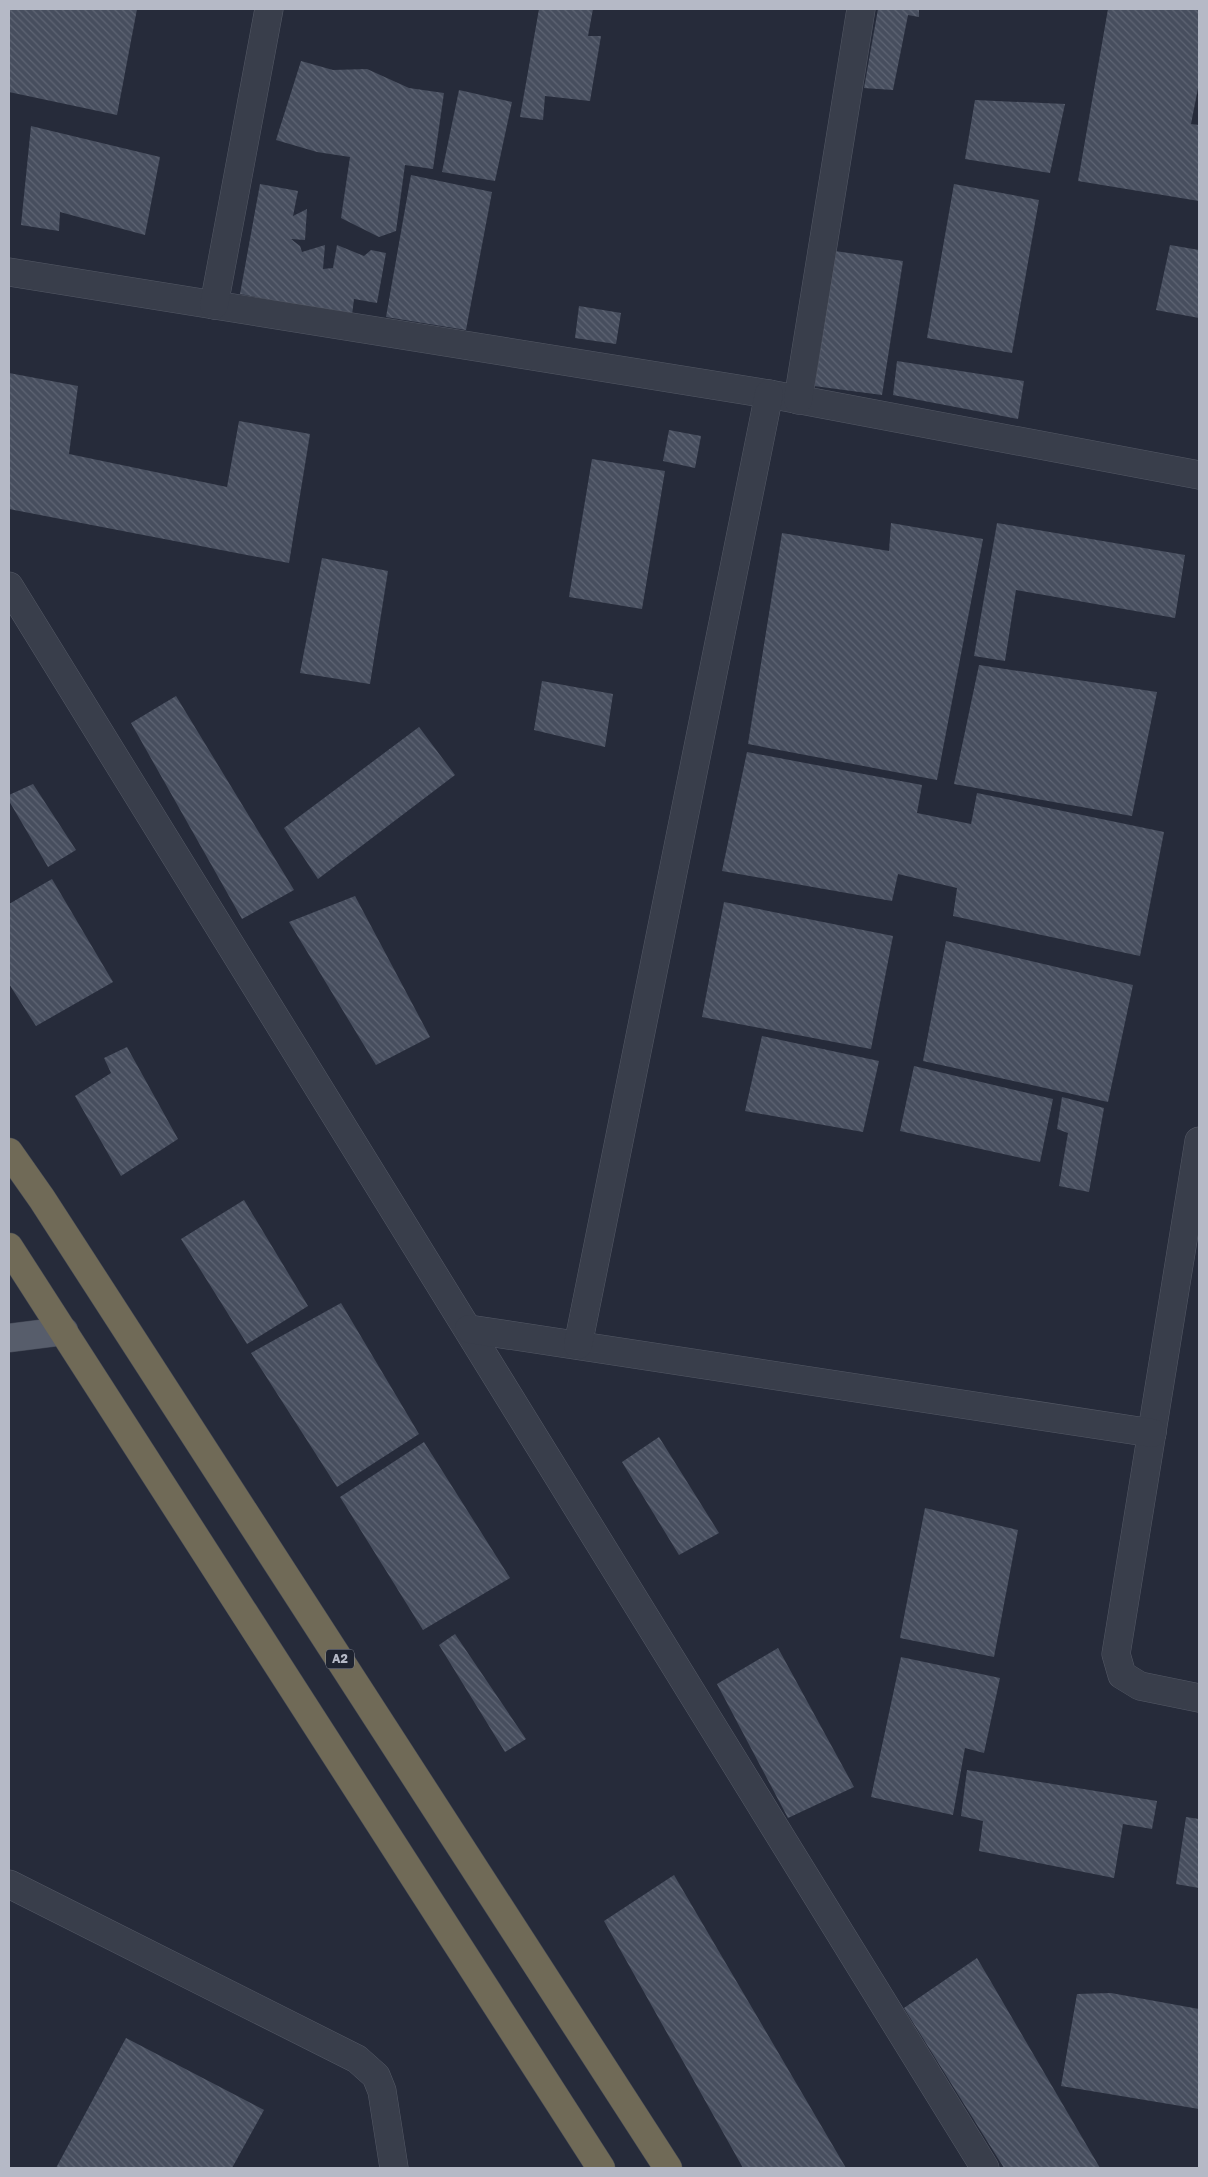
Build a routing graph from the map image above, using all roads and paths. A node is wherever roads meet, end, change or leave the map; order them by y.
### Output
1 (269, 9) edge
2 (862, 9) edge
3 (9, 272) edge
4 (214, 305) junction
5 (769, 394) junction
6 (798, 400) junction
7 (1199, 475) edge
8 (9, 586) edge
9 (1199, 1144) edge
10 (9, 1152) edge
11 (9, 1247) edge
12 (469, 1328) junction
13 (64, 1331) junction
14 (9, 1338) edge
15 (578, 1345) junction
16 (1152, 1433) junction
17 (1199, 1698) edge
18 (9, 1884) edge
19 (394, 2168) edge
20 (601, 2168) edge
21 (668, 2168) edge
22 (985, 2168) edge

1 - 4 street
2 - 6 street
3 - 4 street
4 - 5 street
5 - 6 street
5 - 15 street
6 - 7 street
8 - 12 street
9 - 16 street
10 - 21 highway, A2
11 - 13 highway
12 - 15 street
12 - 22 street
13 - 14 main road
13 - 20 highway
15 - 16 street
16 - 17 street
18 - 19 street

